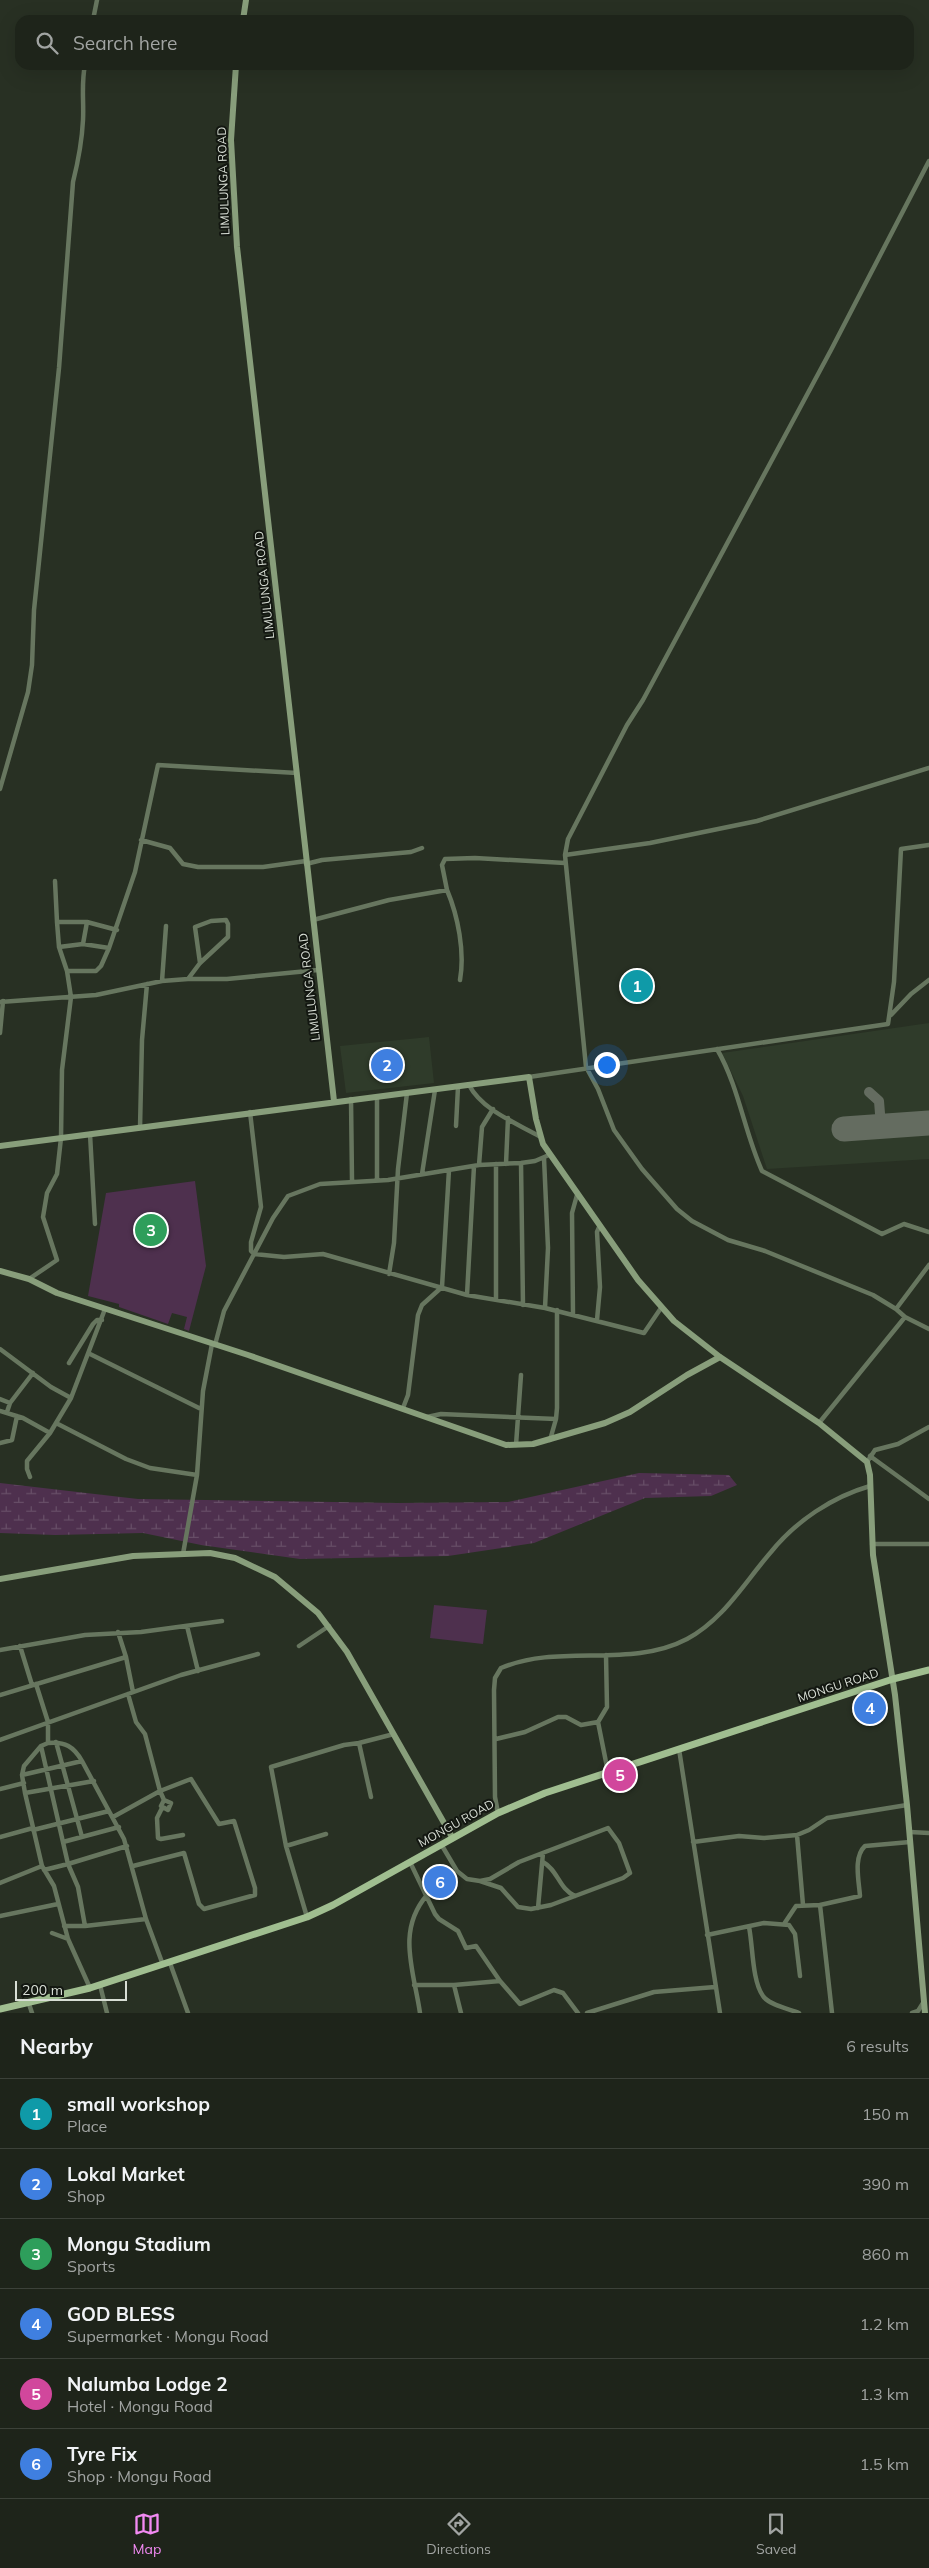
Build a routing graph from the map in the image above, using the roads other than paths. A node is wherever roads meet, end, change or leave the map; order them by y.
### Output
1 (97, 0) edge
2 (246, 0) edge
3 (94, 15) edge
4 (244, 15) edge
5 (84, 70) edge
6 (236, 70) edge
7 (929, 161) edge
8 (929, 768) edge
9 (297, 773) junction
10 (0, 790) edge
11 (141, 840) junction
12 (929, 845) edge
13 (422, 848) dead end
14 (565, 855) junction
15 (306, 862) junction
16 (565, 863) junction
17 (55, 881) dead end
18 (447, 890) junction
19 (312, 920) junction
20 (57, 922) junction
21 (86, 922) junction
22 (166, 926) dead end
23 (117, 930) junction
24 (83, 944) junction
25 (59, 947) junction
26 (109, 948) junction
27 (200, 963) junction
28 (318, 970) junction
29 (67, 971) junction
30 (188, 980) junction
31 (460, 980) dead end
32 (929, 980) edge
33 (162, 981) junction
34 (147, 984) junction
35 (71, 997) junction
36 (1, 1001) edge
37 (890, 1016) junction
38 (0, 1033) edge
39 (717, 1049) junction
40 (586, 1068) junction
41 (529, 1077) junction
42 (469, 1086) junction
43 (458, 1087) junction
44 (434, 1090) junction
45 (407, 1093) junction
46 (377, 1097) junction
47 (351, 1100) junction
48 (334, 1101) junction
49 (493, 1109) junction
50 (250, 1112) junction
51 (508, 1118) junction
52 (456, 1126) dead end
53 (140, 1128) junction
54 (90, 1134) junction
55 (539, 1136) junction
56 (61, 1138) junction
57 (0, 1146) edge
58 (547, 1157) junction
59 (521, 1163) junction
60 (496, 1164) junction
61 (506, 1164) junction
62 (476, 1165) junction
63 (449, 1170) junction
64 (422, 1174) junction
65 (397, 1178) junction
66 (377, 1179) junction
67 (352, 1180) junction
68 (577, 1195) junction
69 (95, 1224) dead end
70 (600, 1225) junction
71 (929, 1232) edge
72 (254, 1254) junction
73 (929, 1265) edge
74 (0, 1271) edge
75 (389, 1274) junction
76 (29, 1279) junction
77 (442, 1287) junction
78 (467, 1294) junction
79 (496, 1300) junction
80 (523, 1305) junction
81 (545, 1308) junction
82 (661, 1308) junction
83 (106, 1309) junction
84 (557, 1310) junction
85 (896, 1310) junction
86 (573, 1314) junction
87 (905, 1317) junction
88 (102, 1320) junction
89 (597, 1320) junction
90 (929, 1329) edge
91 (214, 1344) junction
92 (0, 1349) edge
93 (90, 1354) junction
94 (720, 1358) junction
95 (69, 1363) dead end
96 (33, 1373) junction
97 (521, 1375) dead end
98 (71, 1398) junction
99 (0, 1399) edge
100 (10, 1403) junction
101 (403, 1408) junction
102 (201, 1409) junction
103 (0, 1411) edge
104 (7, 1412) junction
105 (17, 1416) junction
106 (427, 1417) junction
107 (516, 1418) junction
108 (556, 1419) junction
109 (56, 1423) junction
110 (819, 1423) junction
111 (929, 1427) edge
112 (50, 1433) junction
113 (550, 1440) junction
114 (0, 1443) edge
115 (516, 1445) junction
116 (868, 1459) junction
117 (197, 1475) junction
118 (30, 1478) dead end
119 (870, 1486) junction
120 (928, 1497) edge
121 (872, 1544) junction
122 (929, 1544) edge
123 (183, 1554) junction
124 (0, 1579) edge
125 (222, 1621) dead end
126 (187, 1626) junction
127 (329, 1626) junction
128 (118, 1632) junction
129 (20, 1646) junction
130 (299, 1646) dead end
131 (0, 1650) edge
132 (258, 1654) dead end
133 (606, 1655) junction
134 (126, 1657) junction
135 (929, 1670) edge
136 (198, 1671) junction
137 (893, 1679) junction
138 (34, 1684) junction
139 (130, 1693) junction
140 (0, 1695) edge
141 (48, 1722) junction
142 (598, 1722) junction
143 (394, 1734) junction
144 (496, 1738) junction
145 (0, 1740) edge
146 (56, 1742) junction
147 (48, 1743) junction
148 (359, 1743) junction
149 (41, 1746) junction
150 (679, 1749) junction
151 (82, 1761) junction
152 (62, 1765) junction
153 (46, 1770) junction
154 (608, 1772) junction
155 (22, 1775) junction
156 (94, 1781) junction
157 (24, 1783) junction
158 (66, 1786) junction
159 (0, 1789) edge
160 (50, 1789) junction
161 (160, 1791) junction
162 (26, 1793) junction
163 (371, 1797) dead end
164 (164, 1800) junction
165 (907, 1805) junction
166 (162, 1808) junction
167 (109, 1811) junction
168 (498, 1813) junction
169 (113, 1817) junction
170 (77, 1818) junction
171 (58, 1824) junction
172 (119, 1827) junction
173 (33, 1829) junction
174 (910, 1832) junction
175 (929, 1833) edge
176 (326, 1834) dead end
177 (183, 1835) dead end
178 (796, 1835) junction
179 (0, 1837) edge
180 (82, 1837) junction
181 (452, 1838) junction
182 (63, 1842) junction
183 (693, 1842) junction
184 (910, 1842) junction
185 (441, 1844) junction
186 (127, 1846) junction
187 (286, 1846) junction
188 (543, 1853) junction
189 (410, 1862) junction
190 (543, 1862) junction
191 (68, 1864) junction
192 (133, 1866) junction
193 (43, 1868) junction
194 (480, 1882) junction
195 (0, 1883) edge
196 (427, 1895) junction
197 (575, 1896) junction
198 (58, 1904) junction
199 (803, 1905) junction
200 (820, 1905) junction
201 (538, 1908) junction
202 (0, 1916) edge
203 (307, 1918) junction
204 (146, 1919) junction
205 (784, 1924) junction
206 (64, 1926) junction
207 (85, 1926) junction
208 (749, 1927) junction
209 (52, 1933) dead end
210 (707, 1935) junction
211 (68, 1938) junction
212 (166, 1964) junction
213 (800, 1976) dead end
214 (500, 1981) junction
215 (100, 1985) junction
216 (414, 1985) junction
217 (454, 1986) junction
218 (715, 1987) junction
219 (90, 1988) junction
220 (923, 2003) junction
221 (29, 2004) junction
222 (0, 2009) edge
223 (32, 2013) edge
224 (107, 2013) edge
225 (188, 2013) edge
226 (420, 2013) edge
227 (461, 2013) edge
228 (578, 2013) edge
229 (587, 2013) edge
230 (720, 2013) edge
231 (799, 2013) edge
232 (832, 2013) edge
233 (912, 2013) edge
234 (925, 2013) edge

1 - 3 street
2 - 4 main road
5 - 10 street
6 - 9 main road, LIMULUNGA ROAD
7 - 14 street
8 - 14 street
9 - 11 street
9 - 15 main road, LIMULUNGA ROAD
11 - 15 street
11 - 23 street
12 - 37 street
13 - 15 street
14 - 16 street
15 - 19 main road, LIMULUNGA ROAD
16 - 18 street
16 - 40 street
17 - 20 street
18 - 19 street
18 - 31 street
19 - 28 main road, LIMULUNGA ROAD
20 - 21 street
20 - 25 street
21 - 23 street
21 - 24 street
22 - 33 street
23 - 26 street
24 - 25 street
24 - 26 street
25 - 29 street
26 - 29 street
27 - 27 street
27 - 30 street
28 - 30 street
28 - 48 main road, LIMULUNGA ROAD
29 - 35 street
30 - 33 street
32 - 37 street
33 - 34 street
34 - 35 street
34 - 53 street
35 - 36 street
35 - 56 street
36 - 38 street
37 - 39 street
39 - 40 street
39 - 71 street
40 - 41 street
40 - 85 street
41 - 42 main road
41 - 55 main road
42 - 43 main road
42 - 49 street
43 - 44 main road
43 - 52 street
44 - 45 main road
44 - 64 street
45 - 46 main road
45 - 65 street
46 - 47 main road
46 - 66 street
47 - 48 main road
47 - 67 street
48 - 50 main road
49 - 51 street
49 - 62 street
50 - 53 main road
50 - 72 street
51 - 55 street
51 - 61 street
53 - 54 main road
54 - 56 main road
54 - 69 street
55 - 58 main road
56 - 57 main road
56 - 76 street
58 - 59 street
58 - 68 main road
58 - 81 street
59 - 61 street
59 - 80 street
60 - 61 street
60 - 62 street
60 - 79 street
62 - 63 street
62 - 78 street
63 - 64 street
63 - 77 street
64 - 65 street
65 - 66 street
65 - 75 street
66 - 67 street
67 - 72 street
68 - 70 main road
68 - 86 street
70 - 82 main road
70 - 89 street
72 - 75 street
72 - 91 street
73 - 85 street
74 - 76 main road
75 - 77 street
76 - 83 main road
77 - 78 street
77 - 101 street
78 - 79 street
79 - 80 street
80 - 81 street
81 - 84 street
82 - 89 street
82 - 94 main road
83 - 88 street
83 - 91 main road
84 - 86 street
84 - 108 street
85 - 87 street
86 - 89 street
87 - 90 street
87 - 110 street
88 - 93 street
88 - 95 street
91 - 101 main road
91 - 102 street
92 - 96 street
93 - 98 street
93 - 102 street
94 - 110 main road
94 - 113 main road
96 - 98 street
96 - 100 street
97 - 107 street
98 - 109 street
99 - 100 street
100 - 104 street
101 - 106 main road
102 - 117 street
103 - 104 street
104 - 105 street
105 - 112 street
105 - 114 street
106 - 107 street
106 - 115 main road
107 - 108 street
107 - 115 street
108 - 113 street
109 - 112 street
109 - 117 street
110 - 116 main road
111 - 116 street
112 - 118 street
113 - 115 main road
116 - 119 main road
116 - 120 street
117 - 123 street
119 - 121 main road
119 - 133 street
121 - 122 street
121 - 137 main road
123 - 124 main road
123 - 127 main road
125 - 126 street
126 - 128 street
126 - 136 street
127 - 130 street
127 - 143 main road
128 - 129 street
128 - 134 street
129 - 131 street
129 - 138 street
132 - 136 street
133 - 142 street
133 - 144 street
134 - 138 street
134 - 139 street
135 - 137 main road, MONGU ROAD
136 - 139 street
137 - 150 main road, MONGU ROAD
137 - 165 main road
138 - 140 street
138 - 141 street
139 - 141 street
139 - 161 street
141 - 145 street
141 - 147 street
142 - 144 street
142 - 154 street
143 - 148 street
143 - 181 main road
144 - 168 street
146 - 147 street
146 - 151 street
146 - 152 street
147 - 149 street
148 - 163 street
148 - 187 street
149 - 153 street
149 - 155 street
150 - 154 main road, MONGU ROAD
150 - 183 street
151 - 152 street
151 - 156 street
152 - 153 street
152 - 158 street
153 - 155 street
153 - 160 street
154 - 168 main road, MONGU ROAD
155 - 157 street
156 - 158 street
156 - 167 street
157 - 159 street
157 - 162 street
158 - 160 street
158 - 170 street
160 - 162 street
160 - 171 street
161 - 164 street
161 - 169 street
161 - 192 street
162 - 173 street
164 - 166 street
164 - 166 street
165 - 174 main road
165 - 178 street
166 - 177 street
167 - 169 street
167 - 170 street
168 - 181 main road, MONGU ROAD
169 - 172 street
170 - 171 street
170 - 180 street
171 - 173 street
171 - 182 street
172 - 180 street
172 - 186 street
173 - 179 street
173 - 193 street
174 - 175 street
174 - 184 main road
176 - 187 street
178 - 183 street
178 - 199 street
180 - 182 street
181 - 185 main road, MONGU ROAD
182 - 191 street
183 - 210 street
184 - 200 street
184 - 220 main road
185 - 189 main road, MONGU ROAD
185 - 194 street
186 - 191 street
186 - 192 street
187 - 203 street
188 - 190 street
188 - 194 street
188 - 197 street
189 - 196 street
189 - 203 main road, MONGU ROAD
190 - 197 street
190 - 201 street
191 - 193 street
191 - 207 street
192 - 204 street
193 - 195 street
193 - 198 street
194 - 201 street
196 - 214 street
196 - 216 street
197 - 201 street
198 - 202 street
198 - 206 street
199 - 200 street
199 - 205 street
200 - 232 street
203 - 212 main road, MONGU ROAD
204 - 207 street
204 - 212 street
205 - 208 street
205 - 213 street
206 - 207 street
206 - 211 street
208 - 210 street
208 - 231 street
209 - 211 street
210 - 218 street
211 - 219 street
212 - 215 main road, MONGU ROAD
212 - 225 street
214 - 217 street
214 - 228 street
215 - 219 main road, MONGU ROAD
215 - 224 street
216 - 217 street
216 - 226 street
217 - 227 street
218 - 229 street
218 - 230 street
219 - 221 main road, MONGU ROAD
220 - 233 street
220 - 234 main road
221 - 222 main road, MONGU ROAD
221 - 223 street

